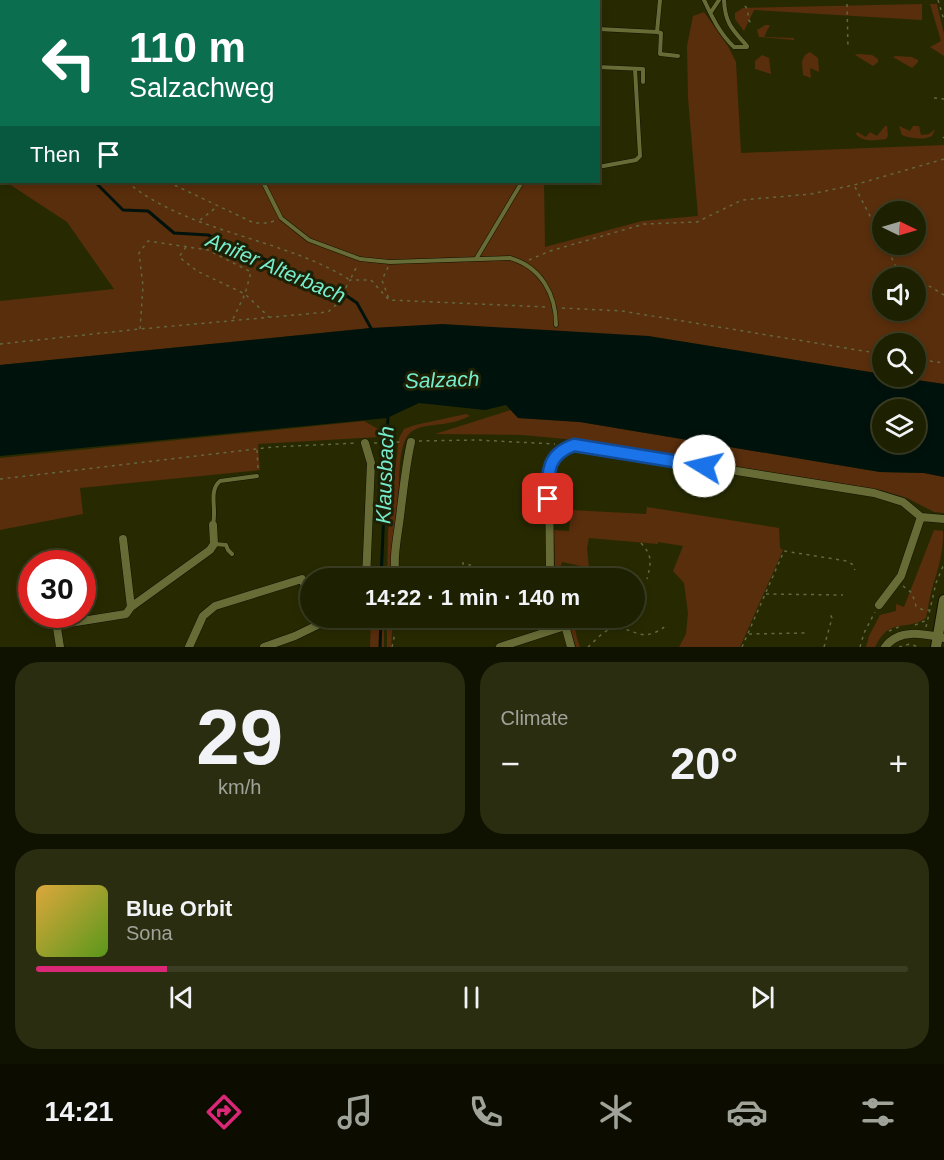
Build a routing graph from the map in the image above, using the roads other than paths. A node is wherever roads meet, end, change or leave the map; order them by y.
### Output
1 (660, 0) edge
2 (704, 0) edge
3 (719, 0) edge
4 (724, 0) edge
5 (711, 12) junction
6 (600, 29) edge
7 (657, 32) junction
8 (678, 56) dead end
9 (600, 67) edge
10 (635, 69) junction
11 (643, 82) dead end
12 (600, 167) edge
13 (264, 183) edge
14 (521, 183) edge
15 (476, 260) junction
16 (556, 325) dead end
17 (411, 442) road end
18 (365, 443) road end
19 (257, 476) road end
20 (921, 517) junction
21 (944, 519) edge
22 (213, 525) joint
23 (123, 539) dead end
24 (214, 544) junction
25 (232, 554) dead end
26 (366, 568) edge
27 (394, 568) edge
28 (551, 568) edge
29 (300, 580) edge
30 (944, 600) edge
31 (879, 605) road end
32 (131, 607) junction
33 (96, 618) edge
34 (58, 628) edge
35 (304, 628) edge
36 (549, 628) edge
37 (566, 628) edge
38 (939, 641) edge
39 (60, 647) edge
40 (189, 647) edge
41 (264, 647) edge
42 (500, 647) edge
43 (571, 647) edge
44 (885, 647) edge

1 - 7 lane
2 - 5 lane
3 - 5 lane
4 - 5 lane
6 - 7 lane
7 - 8 lane
9 - 10 lane
10 - 11 lane
10 - 12 lane
13 - 15 lane
14 - 15 lane
15 - 16 lane
17 - 27 street
18 - 26 street
19 - 22 lane
20 - 21 street
20 - 28 street
20 - 31 street
22 - 24 street
23 - 32 street
24 - 25 lane
24 - 32 street
29 - 40 street
30 - 38 main road
32 - 33 street
34 - 39 street
35 - 41 street
36 - 42 street
37 - 43 street
38 - 44 street

